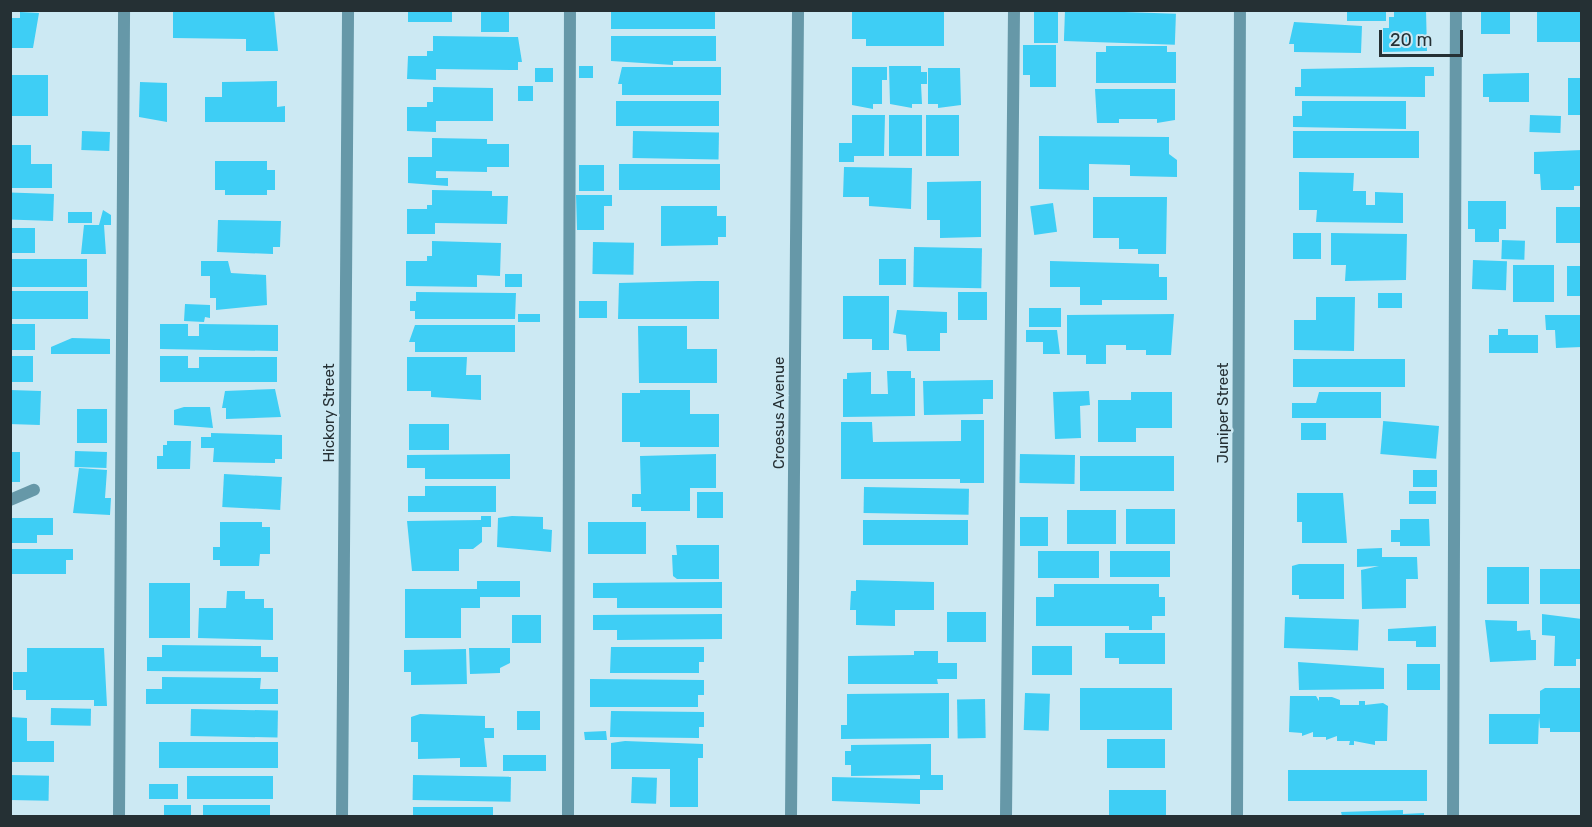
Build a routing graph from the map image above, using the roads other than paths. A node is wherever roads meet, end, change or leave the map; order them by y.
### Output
1 (124, 10) edge
2 (348, 10) edge
3 (570, 10) edge
4 (798, 10) edge
5 (1014, 10) edge
6 (1240, 10) edge
7 (1456, 10) edge
8 (34, 490) dead end
9 (10, 500) edge
10 (119, 816) edge
11 (342, 816) edge
12 (568, 816) edge
13 (791, 816) edge
14 (1006, 816) edge
15 (1237, 816) edge
16 (1453, 816) edge

1 - 10 street
2 - 11 street, Hickory Street
3 - 12 street
4 - 13 street, Croesus Avenue
5 - 14 street
6 - 15 street, Juniper Street
7 - 16 street
8 - 9 street

